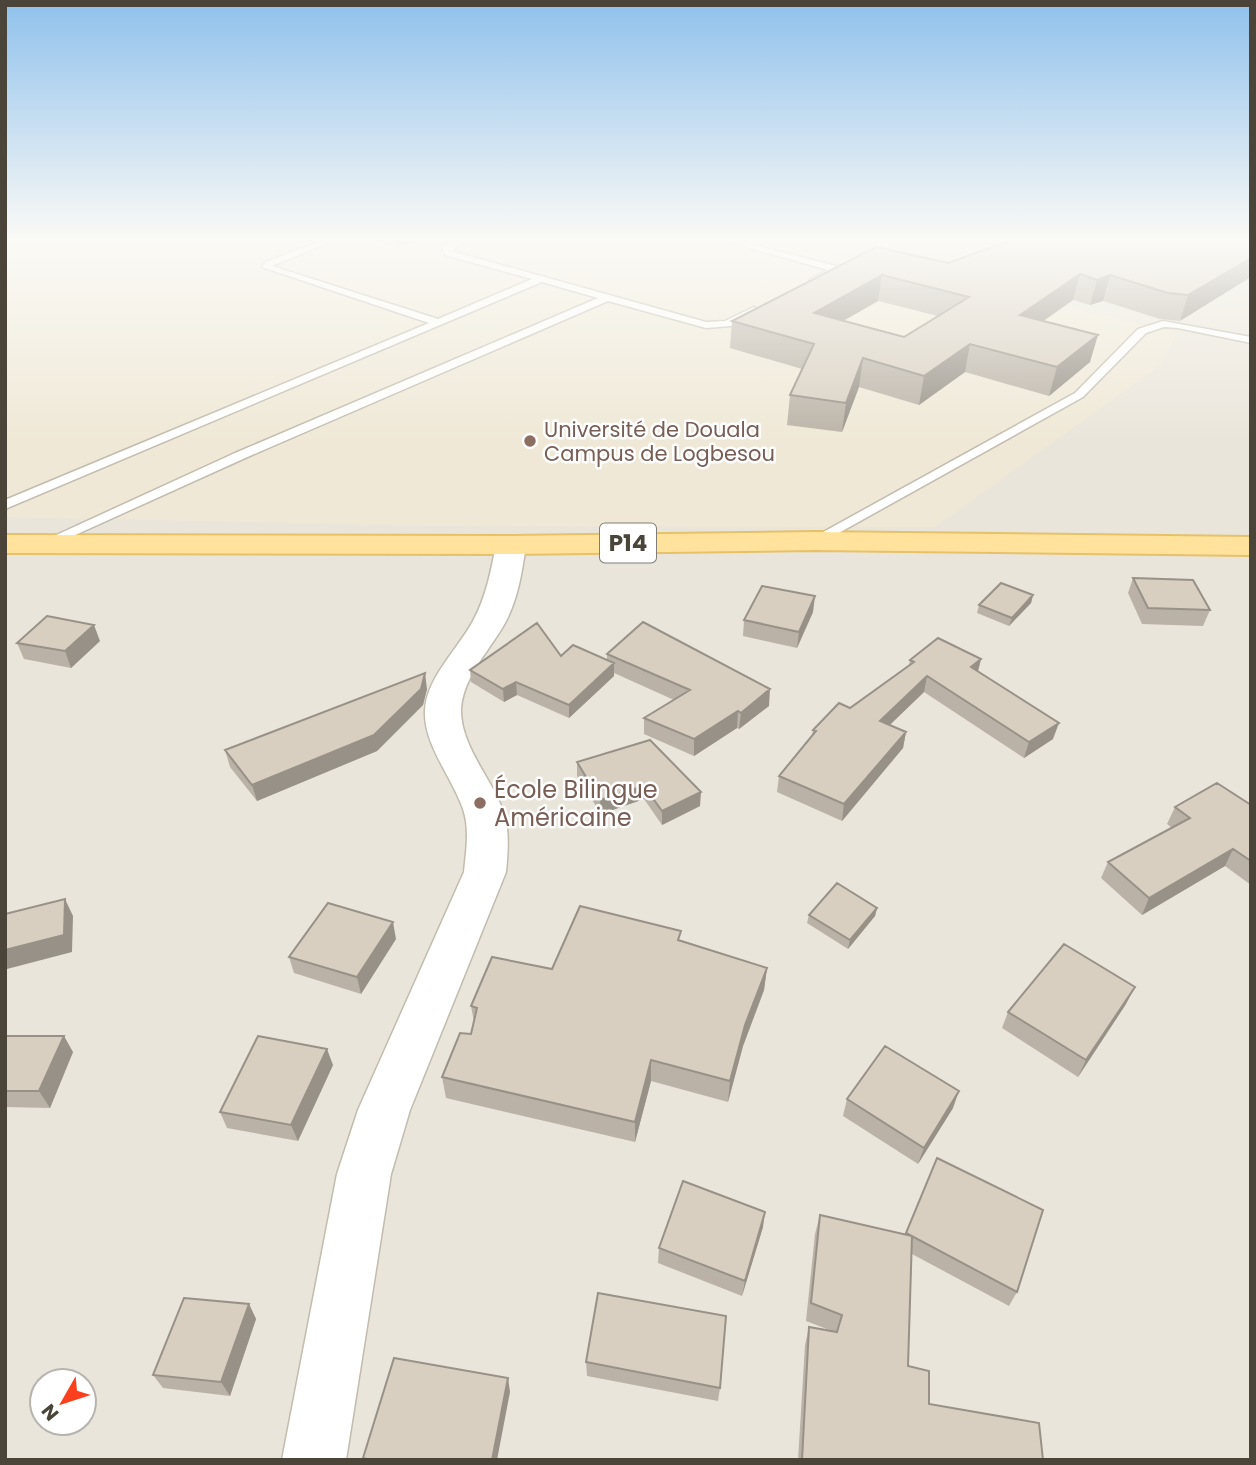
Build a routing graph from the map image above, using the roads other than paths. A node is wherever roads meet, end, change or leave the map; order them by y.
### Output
1 (392, 307) edge
2 (472, 307) edge
3 (584, 307) edge
4 (642, 307) edge
5 (759, 307) edge
6 (437, 322) junction
7 (1251, 340) edge
8 (5, 505) edge
9 (814, 541) junction
10 (46, 543) junction
11 (5, 544) edge
12 (511, 545) junction
13 (1251, 546) edge
14 (314, 1460) edge

1 - 6 lane
2 - 6 lane
3 - 10 lane
4 - 5 lane
6 - 8 lane
7 - 9 lane
9 - 12 main road, P14
9 - 13 main road, P14
10 - 11 main road, P14
10 - 12 main road, P14
12 - 14 street

